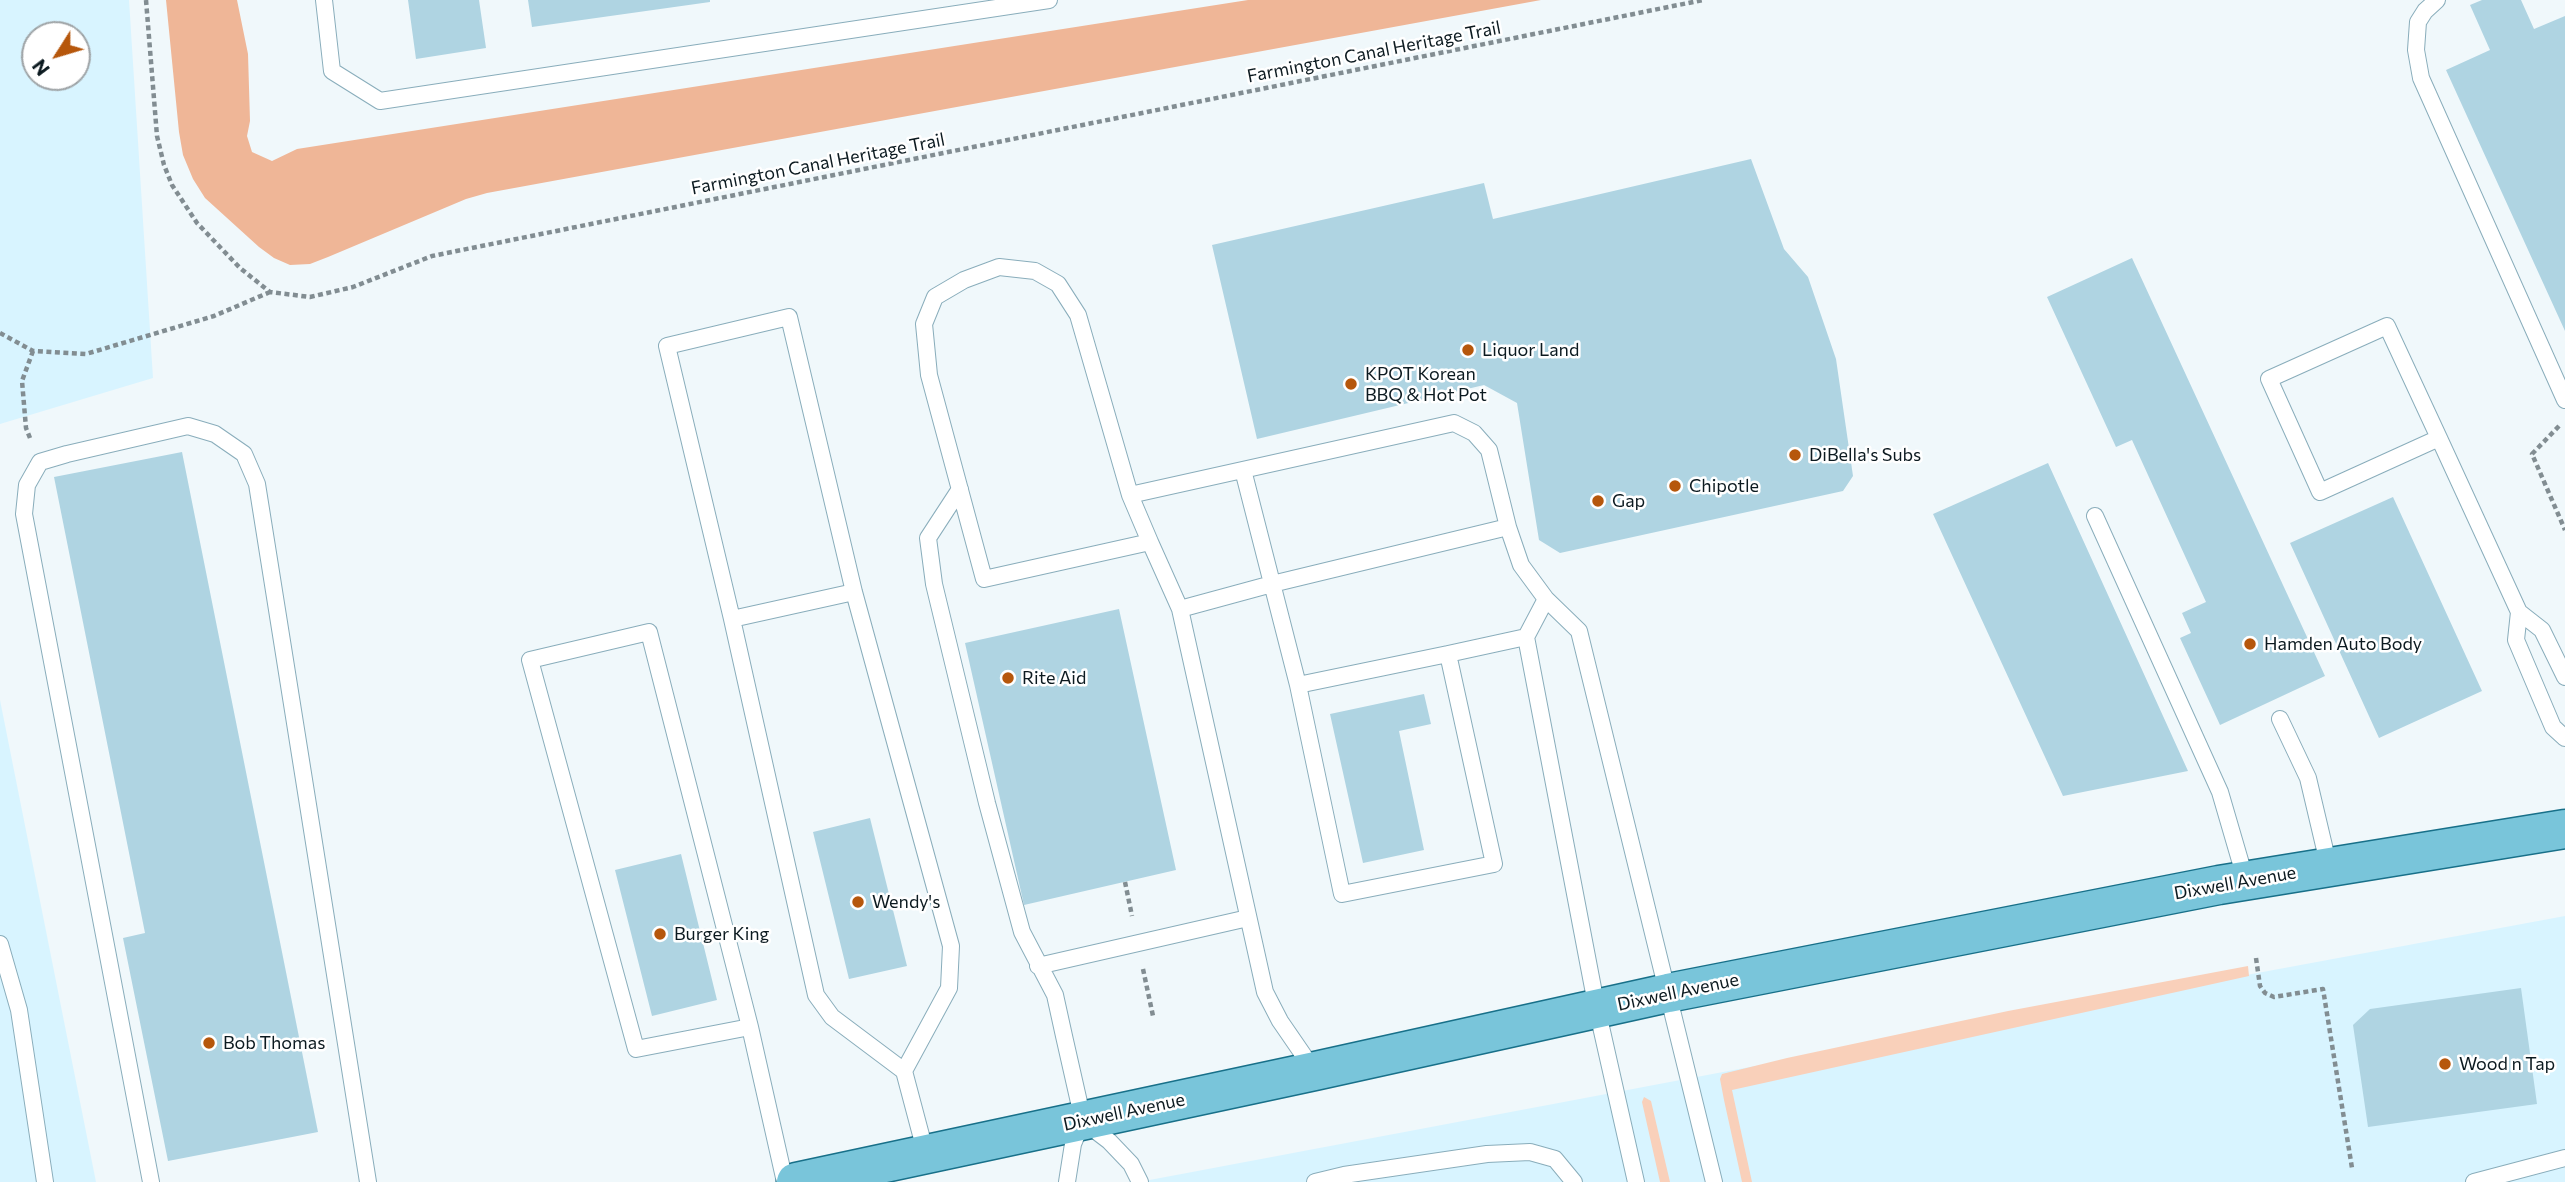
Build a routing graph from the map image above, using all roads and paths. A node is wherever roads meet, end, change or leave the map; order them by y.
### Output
1 (146, 0) edge
2 (324, 0) edge
3 (1049, 0) edge
4 (1703, 0) edge
5 (2437, 0) edge
6 (270, 292) junction
7 (0, 332) edge
8 (33, 351) junction
9 (2565, 400) edge
10 (2565, 419) edge
11 (2439, 438) junction
12 (40, 462) junction
13 (1242, 470) junction
14 (960, 489) junction
15 (1130, 495) junction
16 (2095, 516) dead end
17 (1508, 527) junction
18 (2565, 530) edge
19 (1150, 541) junction
20 (1272, 584) junction
21 (854, 592) junction
22 (1546, 599) junction
23 (1180, 609) junction
24 (2519, 612) junction
25 (732, 619) junction
26 (1526, 638) junction
27 (1448, 654) junction
28 (2565, 677) edge
29 (1298, 685) junction
30 (2280, 719) dead end
31 (2565, 738) edge
32 (2565, 829) edge
33 (2329, 867) junction
34 (2246, 881) junction
35 (1248, 918) junction
36 (0, 944) edge
37 (2256, 958) dead end
38 (1038, 966) junction
39 (1668, 993) junction
40 (1597, 1009) junction
41 (750, 1027) junction
42 (1315, 1071) junction
43 (904, 1072) junction
44 (1083, 1120) junction
45 (926, 1154) junction
46 (2565, 1158) edge
47 (2352, 1168) dead end
48 (45, 1182) edge
49 (151, 1182) edge
50 (368, 1182) edge
51 (785, 1182) edge
52 (796, 1182) edge
53 (1068, 1182) edge
54 (1140, 1182) edge
55 (1315, 1182) edge
56 (1574, 1182) edge
57 (1636, 1182) edge
58 (1714, 1182) edge
59 (2473, 1182) edge

1 - 6 path
2 - 3 lane
4 - 6 path, Farmington Canal Heritage Trail
5 - 9 lane
6 - 8 path
7 - 8 path
8 - 12 path
10 - 18 path
11 - 11 lane
11 - 24 lane
12 - 49 lane
12 - 50 lane
13 - 15 lane
13 - 17 lane
13 - 20 lane
14 - 15 lane
14 - 19 lane
14 - 38 lane
15 - 19 lane
16 - 34 lane
17 - 20 lane
17 - 22 lane
19 - 23 lane
20 - 23 lane
20 - 29 lane
21 - 25 lane
21 - 25 lane
21 - 43 lane
22 - 26 lane
22 - 39 lane
23 - 35 lane
24 - 28 lane
24 - 31 lane
25 - 43 lane
26 - 27 lane
26 - 40 lane
27 - 29 lane
27 - 29 lane
30 - 33 lane
32 - 33 main road, Dixwell Avenue
33 - 34 main road, Dixwell Avenue
34 - 39 main road, Dixwell Avenue
35 - 38 lane
35 - 42 lane
36 - 48 lane
37 - 47 path
38 - 44 lane
39 - 40 main road, Dixwell Avenue
39 - 58 lane
40 - 42 main road, Dixwell Avenue
40 - 57 lane
41 - 41 lane
41 - 51 lane
42 - 44 main road, Dixwell Avenue
43 - 45 lane
44 - 45 main road, Dixwell Avenue
44 - 53 lane
44 - 54 lane
45 - 52 main road, Dixwell Avenue
46 - 59 lane
55 - 56 lane

